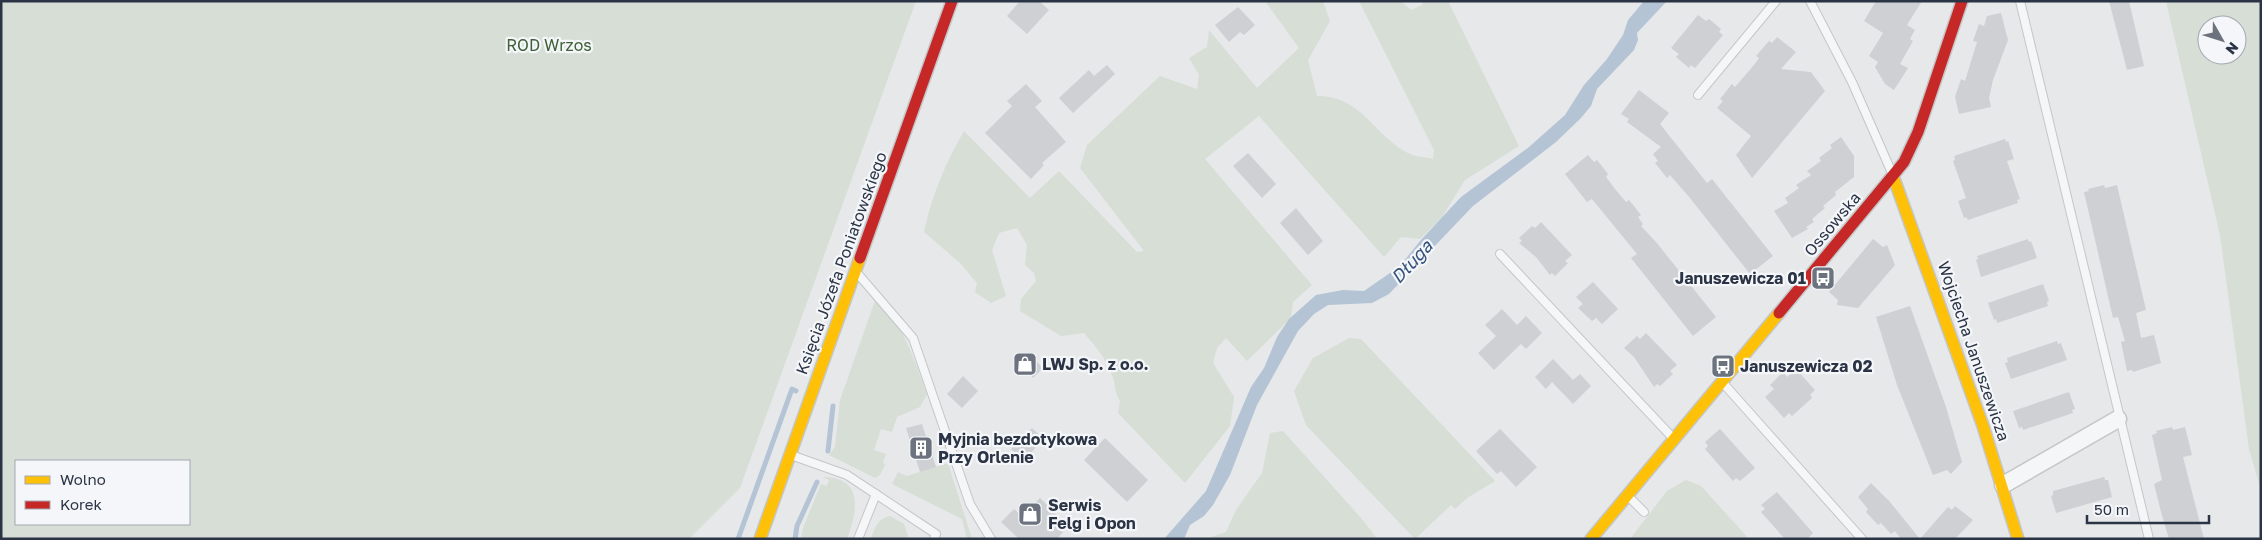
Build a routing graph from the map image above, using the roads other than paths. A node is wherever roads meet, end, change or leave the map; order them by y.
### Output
1 (952, 1) edge
2 (1776, 1) edge
3 (1810, 1) edge
4 (1962, 1) edge
5 (2020, 1) edge
6 (1698, 95) dead end
7 (1893, 176) junction
8 (1500, 254) dead end
9 (856, 272) junction
10 (1721, 381) junction
11 (2118, 419) junction
12 (1674, 438) junction
13 (790, 455) junction
14 (2002, 485) junction
15 (876, 494) junction
16 (1627, 495) junction
17 (1644, 512) dead end
18 (760, 538) edge
19 (858, 539) edge
20 (934, 539) edge
21 (991, 539) edge
22 (1591, 539) edge
23 (1862, 539) edge
24 (2018, 539) edge
25 (2149, 539) edge

1 - 9 street, Księcia Józefa Poniatowskiego
2 - 6 lane
3 - 7 lane
4 - 7 street, Ossowska
5 - 11 lane
7 - 10 street, Ossowska
7 - 14 street, Wojciecha Januszewicza
8 - 12 lane
9 - 13 street, Księcia Józefa Poniatowskiego
9 - 21 lane
10 - 12 street, Ossowska
10 - 23 lane
11 - 14 street
11 - 25 lane
12 - 16 street, Ossowska
13 - 15 lane
13 - 18 street, Księcia Józefa Poniatowskiego
14 - 24 street, Wojciecha Januszewicza
15 - 19 lane
15 - 20 lane
16 - 17 lane
16 - 22 street, Ossowska

